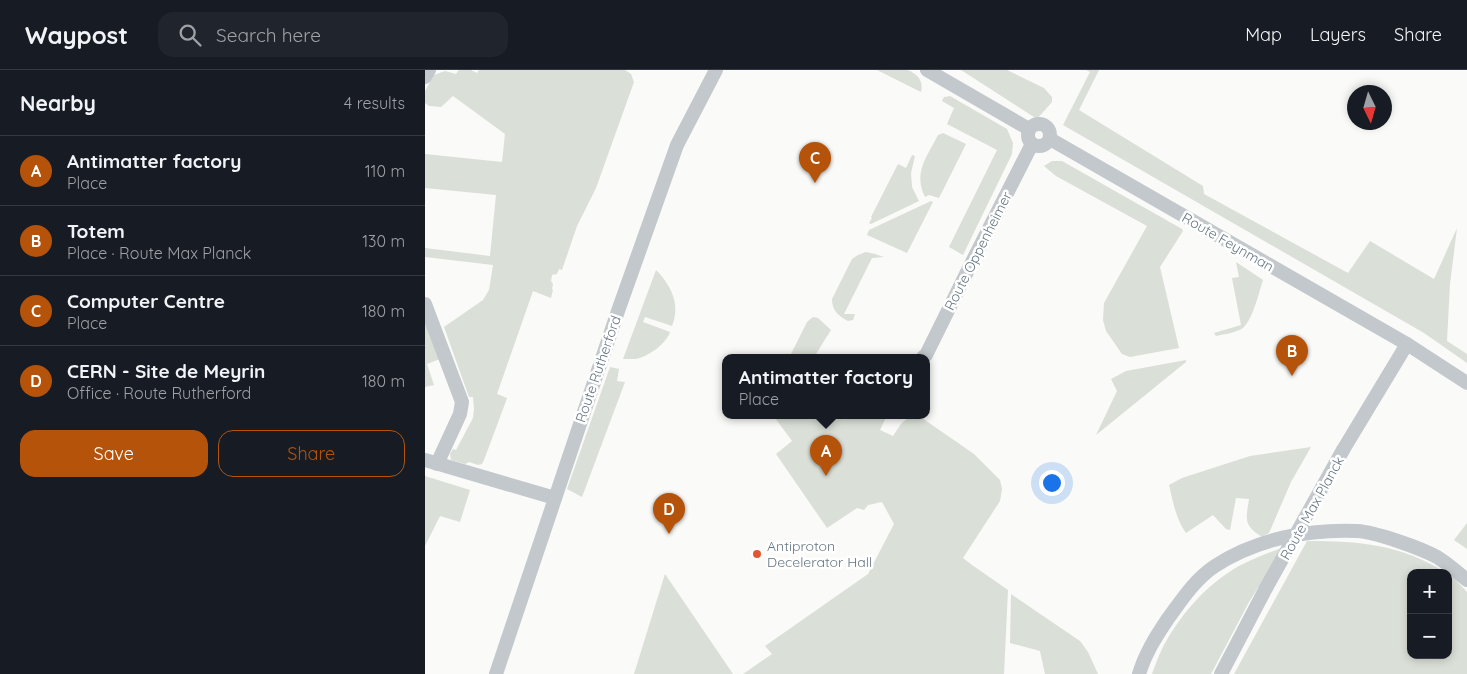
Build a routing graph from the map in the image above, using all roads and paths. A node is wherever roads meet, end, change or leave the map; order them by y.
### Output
1 (429, 70) edge
2 (716, 70) edge
3 (927, 70) edge
4 (425, 77) edge
5 (1029, 129) junction
6 (1050, 140) junction
7 (1032, 144) junction
8 (425, 304) edge
9 (1407, 344) junction
10 (926, 354) edge
11 (1467, 383) edge
12 (431, 462) edge
13 (555, 498) junction
14 (1467, 580) edge
15 (495, 674) edge
16 (1139, 674) edge
17 (1221, 674) edge

1 - 4 street
2 - 13 street, Route Rutherford
3 - 5 street
5 - 6 street
5 - 7 street
6 - 7 street
6 - 9 street, Route Feynman
7 - 10 street, Route Oppenheimer
8 - 12 street
9 - 11 street, Route Feynman
9 - 17 street, Route Max Planck, bridge
12 - 13 street
13 - 15 street, Route Rutherford
14 - 16 street

